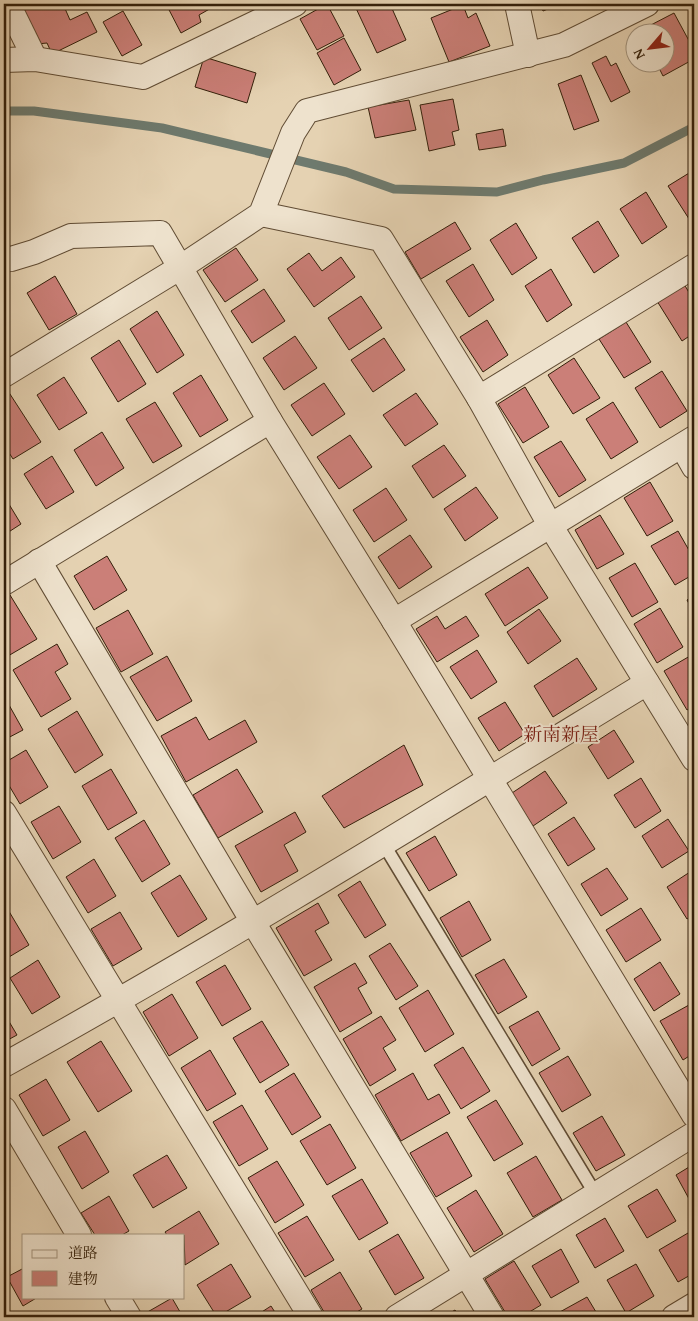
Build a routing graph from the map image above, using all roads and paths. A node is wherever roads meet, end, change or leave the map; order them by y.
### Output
1 (8, 4) edge
2 (295, 4) edge
3 (516, 4) edge
4 (647, 4) edge
5 (528, 54) junction
6 (35, 59) junction
7 (4, 60) edge
8 (261, 214) junction
9 (4, 260) edge
10 (694, 266) edge
11 (181, 267) junction
12 (4, 375) edge
13 (479, 398) junction
14 (270, 421) junction
15 (688, 442) edge
16 (694, 467) edge
17 (550, 525) junction
18 (38, 561) junction
19 (4, 583) edge
20 (394, 621) junction
21 (647, 683) junction
22 (694, 759) edge
23 (490, 779) junction
24 (4, 813) edge
25 (383, 843) junction
26 (253, 922) junction
27 (120, 1001) junction
28 (4, 1065) edge
29 (4, 1109) edge
30 (694, 1115) edge
31 (694, 1134) edge
32 (596, 1195) junction
33 (78, 1234) edge
34 (466, 1274) junction
35 (118, 1298) edge
36 (694, 1305) edge
37 (129, 1317) edge
38 (311, 1317) edge
39 (397, 1317) edge
40 (492, 1317) edge
41 (674, 1317) edge

1 - 6 street
2 - 6 street
3 - 5 street
4 - 5 street
5 - 8 street
6 - 7 street
8 - 11 street
8 - 13 street
9 - 11 street
10 - 13 street
11 - 12 street
11 - 14 street
13 - 17 street
14 - 18 street
14 - 20 street
15 - 16 street
15 - 17 street
17 - 20 street
17 - 21 street
18 - 19 street
18 - 26 street
20 - 23 street
21 - 22 street
21 - 23 street
23 - 25 street
23 - 30 street
24 - 27 street
25 - 26 street
25 - 32 lane
26 - 27 street
26 - 34 street
27 - 28 street
27 - 38 street
29 - 33 street
31 - 32 street
32 - 34 street
34 - 39 street
34 - 40 street
35 - 37 street
36 - 41 street

